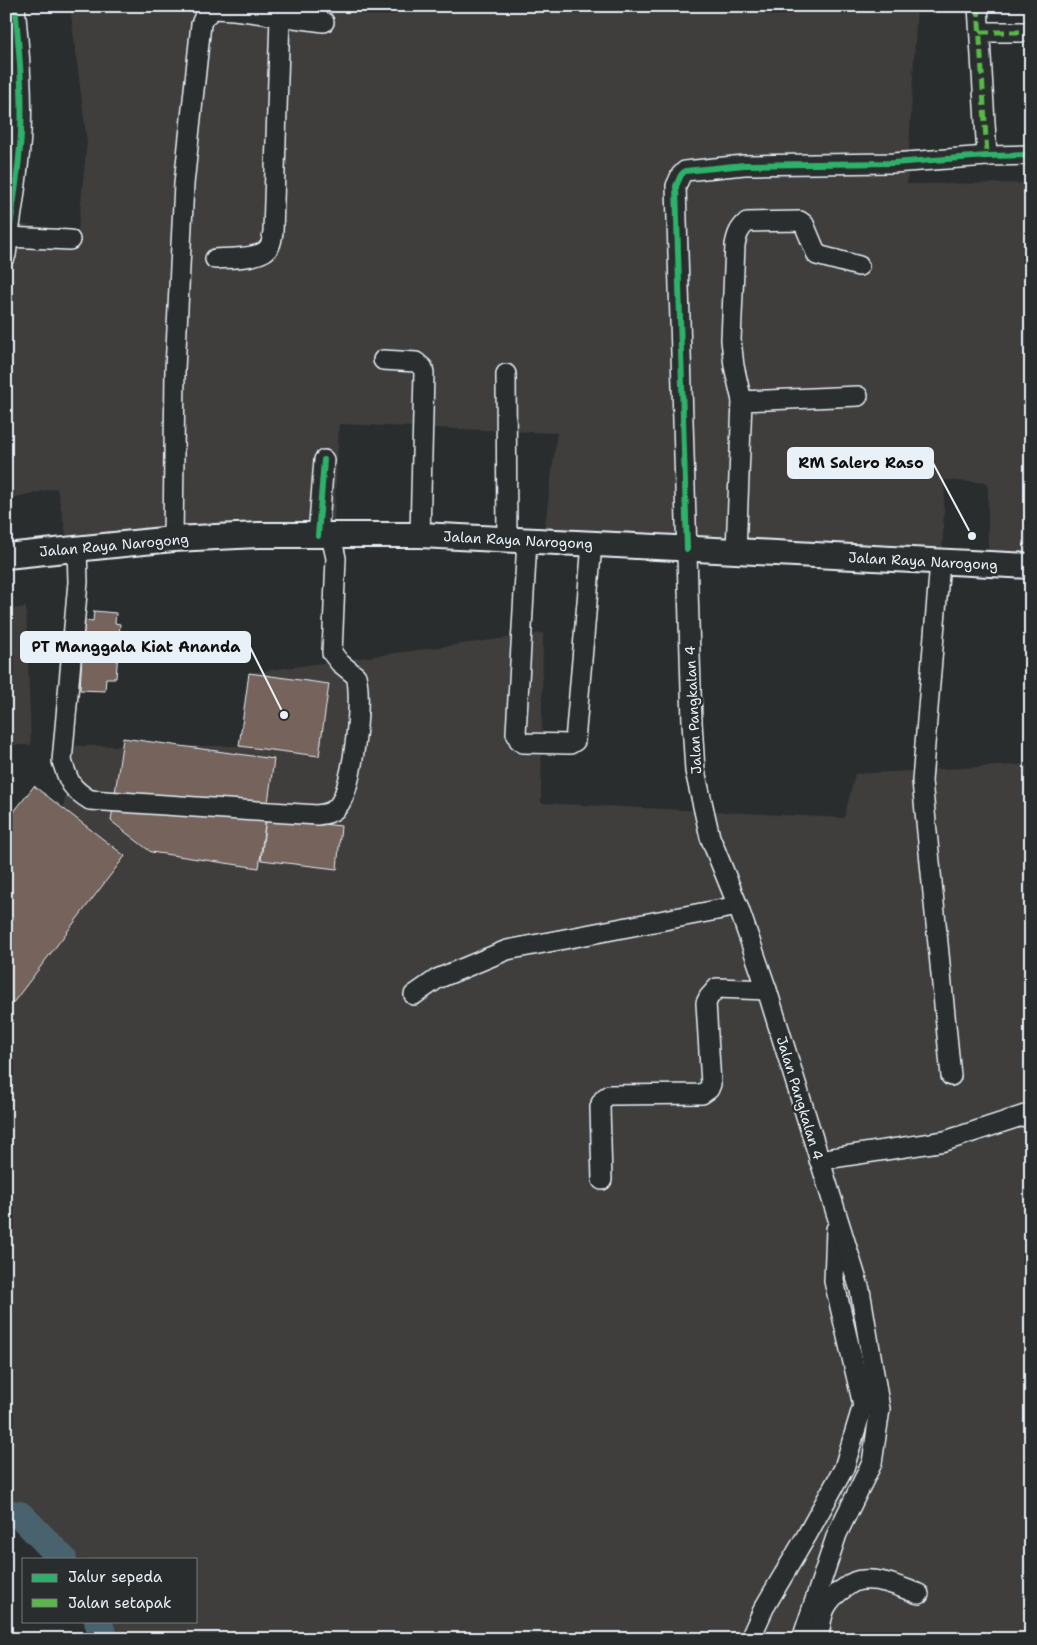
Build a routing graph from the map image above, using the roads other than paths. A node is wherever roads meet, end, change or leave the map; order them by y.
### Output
1 (16, 6) edge
2 (978, 6) edge
3 (234, 8) edge
4 (280, 17) junction
5 (324, 22) dead end
6 (980, 32) junction
7 (1031, 32) edge
8 (13, 155) edge
9 (987, 156) junction
10 (1031, 156) edge
11 (8, 234) edge
12 (70, 240) dead end
13 (215, 259) dead end
14 (858, 266) dead end
15 (384, 360) dead end
16 (506, 374) dead end
17 (858, 396) dead end
18 (742, 401) junction
19 (324, 460) dead end
20 (420, 535) junction
21 (325, 536) junction
22 (173, 539) junction
23 (517, 540) junction
24 (592, 544) junction
25 (77, 548) junction
26 (687, 549) junction
27 (736, 551) junction
28 (6, 556) edge
29 (940, 562) junction
30 (1031, 566) edge
31 (738, 906) junction
32 (766, 990) junction
33 (414, 995) dead end
34 (951, 1076) dead end
35 (1031, 1113) edge
36 (819, 1160) junction
37 (602, 1180) dead end
38 (836, 1215) junction
39 (919, 1594) dead end
40 (750, 1639) edge
41 (802, 1639) edge
42 (819, 1639) edge

1 - 8 street
2 - 6 street
3 - 4 street
3 - 22 street
4 - 5 street
4 - 13 street
6 - 7 street
6 - 9 street
8 - 11 street
9 - 10 street
9 - 26 street, Jalan Pangkalan 4
11 - 12 street
14 - 18 street
15 - 20 street
16 - 23 street
17 - 18 street
18 - 27 street
19 - 21 street
20 - 21 main road, Jalan Raya Narogong
20 - 23 main road, Jalan Raya Narogong
21 - 22 main road, Jalan Raya Narogong
21 - 25 street
22 - 25 main road, Jalan Raya Narogong
23 - 24 main road, Jalan Raya Narogong
23 - 24 street
24 - 26 main road, Jalan Raya Narogong
25 - 28 main road, Jalan Raya Narogong
26 - 27 main road, Jalan Raya Narogong
26 - 31 street, Jalan Pangkalan 4
27 - 29 main road, Jalan Raya Narogong
29 - 30 main road, Jalan Raya Narogong
29 - 34 street
31 - 32 street, Jalan Pangkalan 4
31 - 33 street
32 - 36 street, Jalan Pangkalan 4
32 - 37 street
35 - 36 street
36 - 38 street, Jalan Pangkalan 4
38 - 40 street
38 - 41 street, Jalan Pangkalan 4
39 - 42 street

